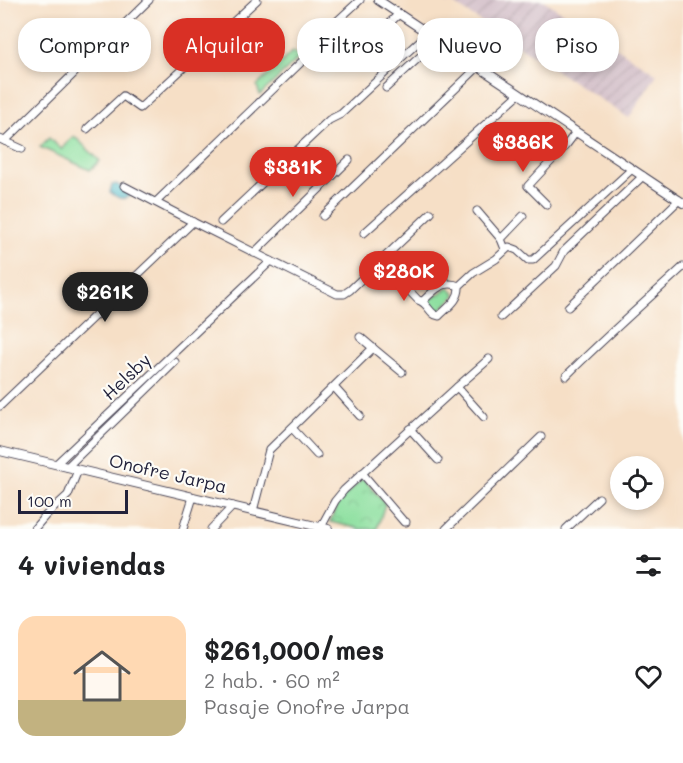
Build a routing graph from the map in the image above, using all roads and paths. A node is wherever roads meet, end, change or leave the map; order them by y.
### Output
1 (149, 0) edge
2 (257, 0) edge
3 (360, 0) edge
4 (378, 0) edge
5 (399, 14) junction
6 (340, 18) edge
7 (417, 26) edge
8 (417, 43) edge
9 (417, 59) edge
10 (473, 72) edge
11 (486, 72) edge
12 (386, 88) dead end
13 (519, 94) junction
14 (87, 129) dead end
15 (576, 132) junction
16 (2, 140) edge
17 (22, 148) dead end
18 (349, 160) dead end
19 (632, 170) junction
20 (643, 176) junction
21 (124, 186) dead end
22 (156, 202) junction
23 (681, 202) edge
24 (547, 205) dead end
25 (477, 211) dead end
26 (431, 213) dead end
27 (323, 216) dead end
28 (523, 216) dead end
29 (193, 222) junction
30 (221, 222) dead end
31 (364, 233) dead end
32 (501, 238) junction
33 (505, 249) junction
34 (254, 253) junction
35 (428, 258) dead end
36 (271, 261) junction
37 (683, 267) edge
38 (399, 280) dead end
39 (446, 284) junction
40 (459, 286) junction
41 (423, 301) junction
42 (568, 307) dead end
43 (501, 317) dead end
44 (360, 337) dead end
45 (373, 348) junction
46 (489, 359) dead end
47 (175, 362) dead end
48 (402, 372) dead end
49 (566, 376) dead end
50 (334, 387) junction
51 (457, 387) junction
52 (0, 406) edge
53 (360, 416) dead end
54 (484, 417) dead end
55 (292, 428) junction
56 (410, 429) junction
57 (541, 436) dead end
58 (0, 451) edge
59 (317, 455) dead end
60 (438, 460) dead end
61 (56, 464) junction
62 (67, 467) junction
63 (78, 470) junction
64 (362, 473) junction
65 (193, 497) junction
66 (599, 498) dead end
67 (232, 506) junction
68 (253, 511) junction
69 (406, 522) dead end
70 (302, 526) edge
71 (325, 528) edge
72 (34, 529) edge
73 (183, 529) edge
74 (212, 529) edge
75 (446, 529) edge
76 (566, 529) edge

1 - 16 street
2 - 14 street
3 - 6 street
4 - 5 street
5 - 7 street
5 - 22 street
8 - 30 street
9 - 12 street
10 - 27 street
11 - 13 street
13 - 15 street
13 - 31 street
15 - 19 street
15 - 24 street
16 - 17 street
18 - 34 street
19 - 20 street
19 - 33 street
20 - 23 street
20 - 43 street
21 - 22 street
22 - 29 street
23 - 42 street
25 - 32 street
26 - 36 street
28 - 32 street
29 - 34 street
29 - 52 street
32 - 33 street
33 - 40 street
34 - 36 street
35 - 39 street
36 - 61 street, Helsby
37 - 49 street
38 - 41 street
39 - 40 street
39 - 41 street
40 - 41 street
44 - 45 street
45 - 48 street
45 - 50 street
46 - 51 street
47 - 62 street
50 - 53 street
50 - 55 street
51 - 54 street
51 - 56 street
55 - 59 street
55 - 68 street
56 - 60 street
56 - 64 street
57 - 75 street
58 - 61 street, Onofre Jarpa
61 - 62 street, Onofre Jarpa
62 - 63 street, Onofre Jarpa
63 - 65 street, Onofre Jarpa
63 - 72 street
64 - 69 street
64 - 71 street
65 - 67 street, Onofre Jarpa
65 - 73 street
66 - 76 street
67 - 68 street, Onofre Jarpa
67 - 74 street
68 - 70 street, Onofre Jarpa
70 - 71 street, Onofre Jarpa

